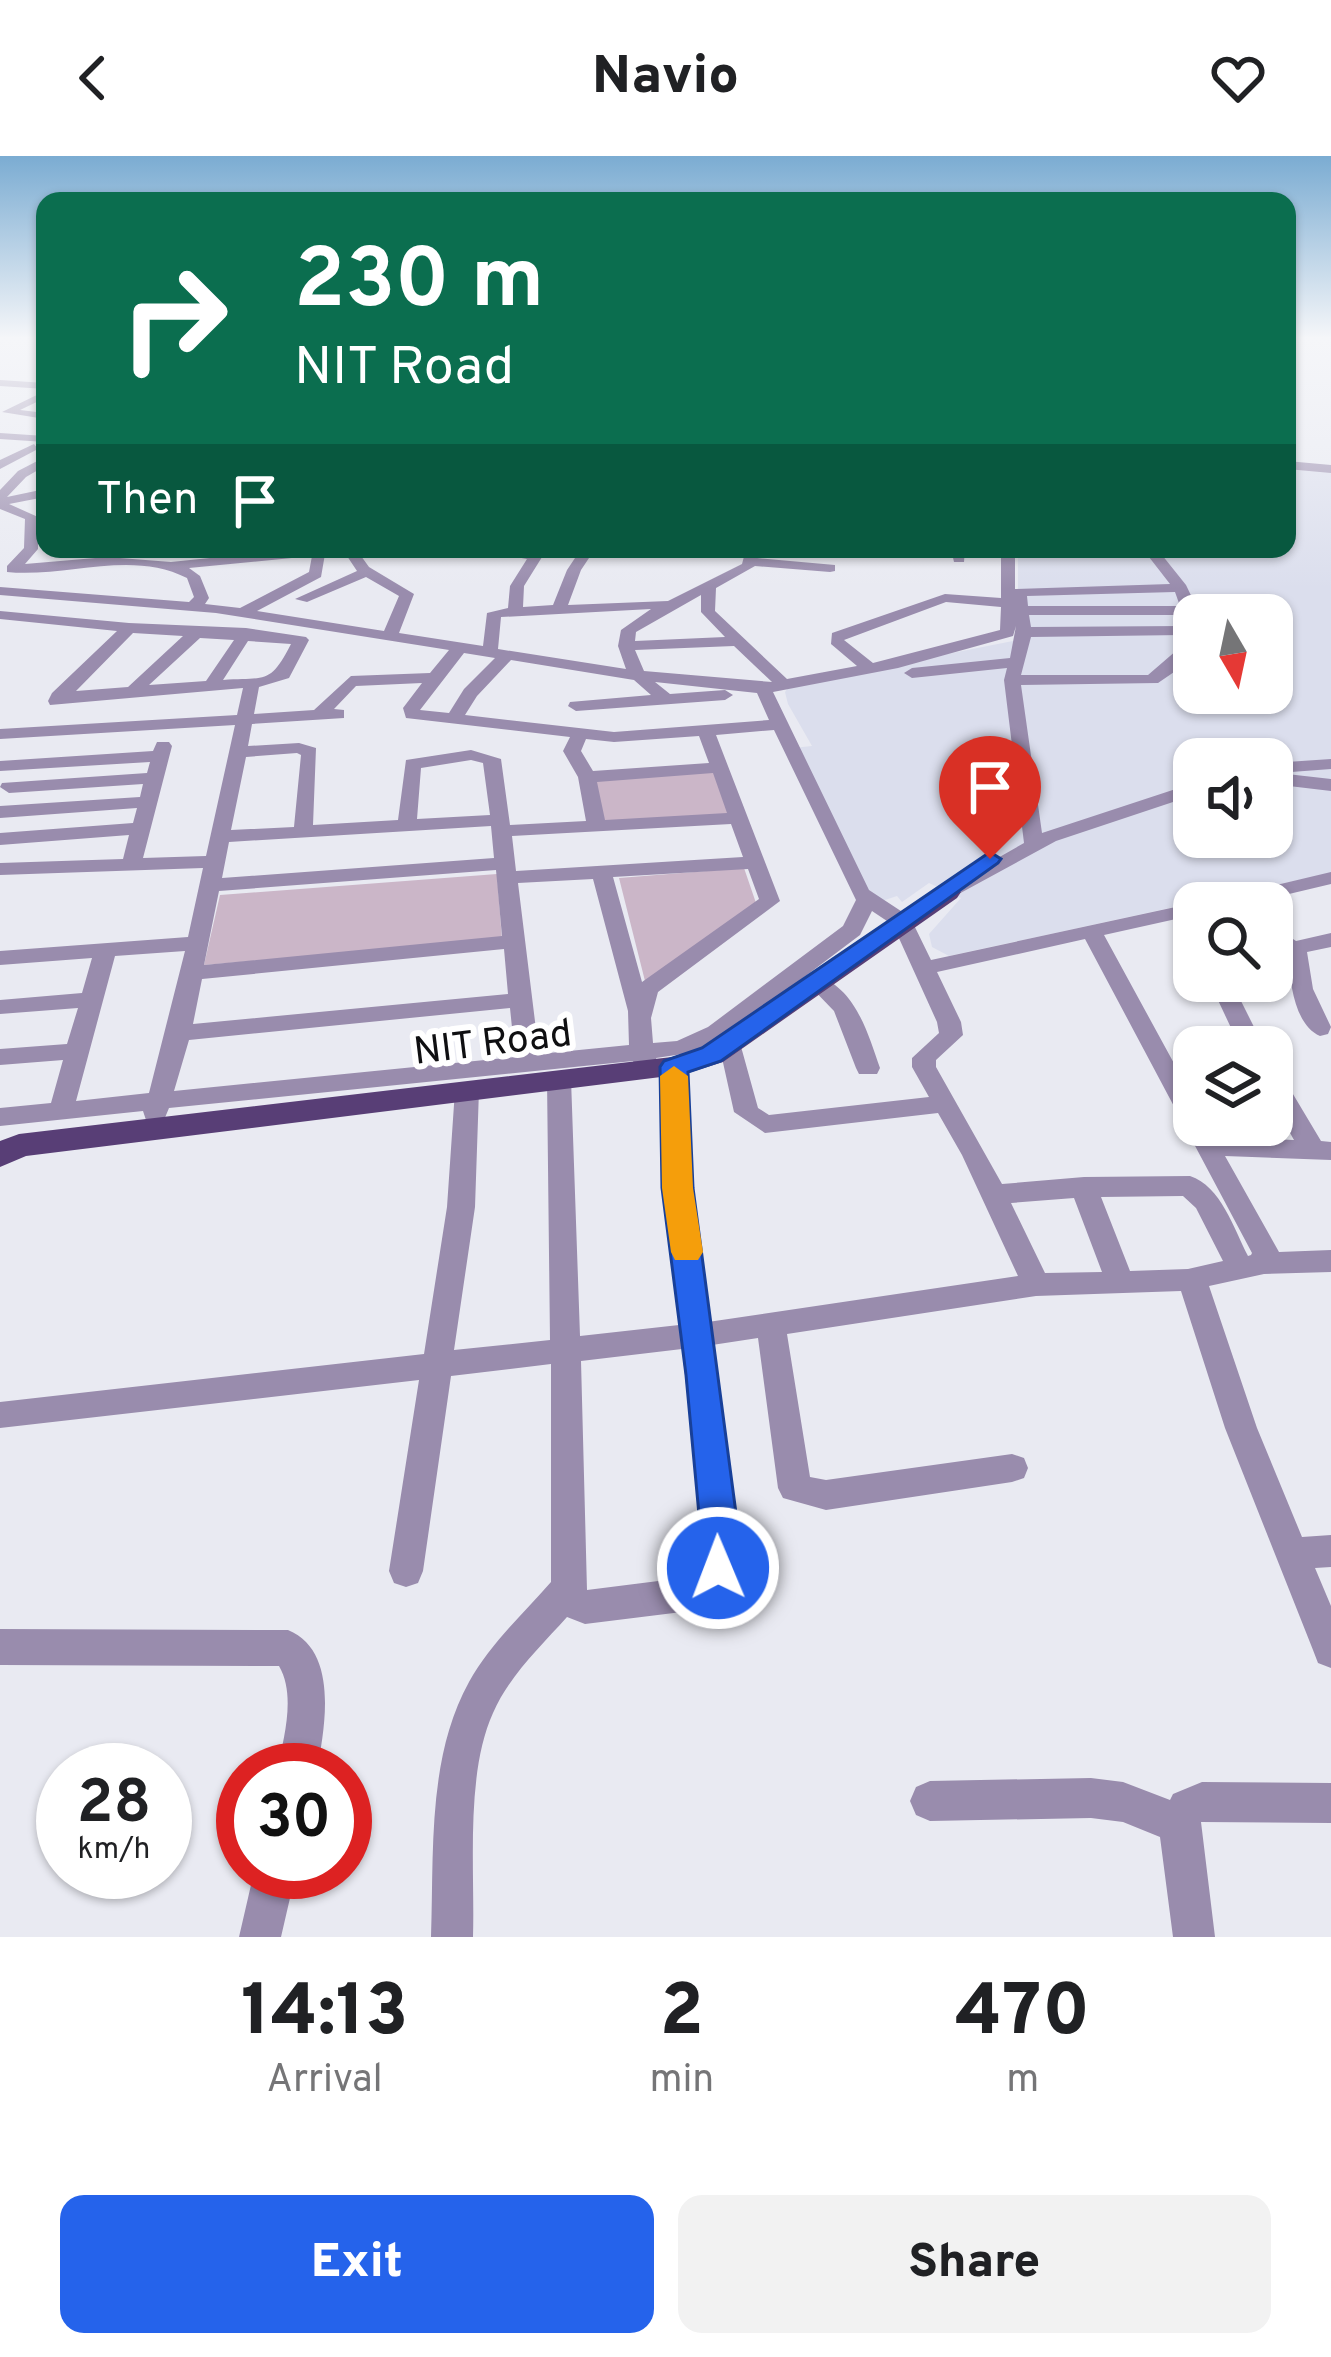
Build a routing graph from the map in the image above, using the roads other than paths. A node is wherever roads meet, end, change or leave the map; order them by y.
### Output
1 (0, 436) edge
2 (36, 440) edge
3 (36, 445) edge
4 (36, 466) edge
5 (1296, 466) edge
6 (0, 468) edge
7 (1331, 469) edge
8 (22, 474) junction
9 (9, 489) edge
10 (0, 502) edge
11 (36, 540) edge
12 (36, 549) edge
13 (73, 558) edge
14 (117, 558) edge
15 (222, 558) edge
16 (318, 558) edge
17 (356, 558) edge
18 (534, 558) edge
19 (582, 558) edge
20 (748, 558) edge
21 (770, 558) edge
22 (1009, 558) edge
23 (1156, 558) edge
24 (113, 563) junction
25 (66, 566) junction
26 (170, 566) junction
27 (6, 568) edge
28 (830, 568) dead end
29 (366, 572) junction
30 (709, 587) junction
31 (0, 588) edge
32 (1179, 588) junction
33 (1182, 594) edge
34 (47, 596) junction
35 (194, 606) junction
36 (560, 607) junction
37 (665, 607) junction
38 (1013, 608) junction
39 (515, 609) junction
40 (1173, 610) edge
41 (241, 613) junction
42 (0, 615) edge
43 (270, 617) junction
44 (323, 625) junction
45 (129, 628) junction
46 (1173, 630) edge
47 (198, 631) junction
48 (1024, 632) junction
49 (246, 633) junction
50 (390, 636) junction
51 (301, 640) junction
52 (739, 641) junction
53 (980, 641) junction
54 (691, 644) junction
55 (626, 646) junction
56 (460, 647) junction
57 (907, 647) dead end
58 (498, 653) junction
59 (1173, 660) edge
60 (868, 668) junction
61 (1013, 671) junction
62 (912, 673) dead end
63 (635, 675) junction
64 (434, 678) junction
65 (252, 683) junction
66 (212, 684) junction
67 (769, 688) junction
68 (134, 689) junction
69 (58, 697) junction
70 (664, 698) junction
71 (576, 706) dead end
72 (455, 718) junction
73 (246, 720) junction
74 (705, 721) junction
75 (169, 724) junction
76 (777, 725) junction
77 (45, 731) junction
78 (581, 732) junction
79 (0, 734) edge
80 (238, 752) junction
81 (160, 756) junction
82 (1331, 760) edge
83 (1293, 763) edge
84 (23, 764) junction
85 (0, 766) edge
86 (722, 767) junction
87 (587, 777) junction
88 (154, 778) junction
89 (1293, 780) edge
90 (1331, 785) edge
91 (1173, 786) edge
92 (5, 794) edge
93 (1173, 796) edge
94 (148, 802) junction
95 (0, 812) edge
96 (740, 818) junction
97 (597, 825) junction
98 (407, 826) junction
99 (501, 826) junction
100 (141, 828) junction
101 (303, 832) junction
102 (219, 837) junction
103 (0, 839) edge
104 (1034, 844) junction
105 (215, 862) junction
106 (755, 862) junction
107 (131, 865) junction
108 (0, 869) edge
109 (506, 870) junction
110 (601, 871) junction
111 (1331, 878) edge
112 (210, 885) junction
113 (1293, 888) edge
114 (948, 892) joint
115 (867, 899) junction
116 (1173, 919) edge
117 (902, 922) junction
118 (1091, 931) junction
119 (1331, 940) edge
120 (514, 941) junction
121 (198, 943) junction
122 (1293, 949) edge
123 (1293, 950) edge
124 (105, 952) junction
125 (0, 958) edge
126 (924, 968) junction
127 (192, 973) junction
128 (818, 983) junction
129 (89, 1000) junction
130 (517, 1000) junction
131 (638, 1008) junction
132 (1, 1010) edge
133 (1320, 1029) dead end
134 (179, 1033) junction
135 (728, 1043) junction
136 (76, 1051) junction
137 (0, 1057) edge
138 (655, 1064) junction
139 (528, 1066) junction
140 (868, 1068) dead end
141 (559, 1079) junction
142 (1173, 1085) edge
143 (467, 1090) junction
144 (946, 1105) junction
145 (1293, 1109) edge
146 (61, 1111) junction
147 (155, 1115) junction
148 (0, 1117) edge
149 (1206, 1146) edge
150 (1322, 1150) edge
151 (0, 1155) edge
152 (1084, 1187) junction
153 (993, 1195) junction
154 (1331, 1261) edge
155 (1253, 1266) junction
156 (1188, 1280) junction
157 (1120, 1281) junction
158 (1036, 1286) junction
159 (771, 1325) junction
160 (699, 1335) junction
161 (563, 1351) junction
162 (438, 1365) junction
163 (0, 1415) edge
164 (1012, 1468) dead end
165 (1331, 1551) edge
166 (1293, 1553) junction
167 (406, 1571) dead end
168 (569, 1588) junction
169 (0, 1647) edge
170 (1331, 1650) edge
171 (299, 1743) edge
172 (930, 1801) dead end
173 (1331, 1803) edge
174 (1179, 1824) junction
175 (268, 1899) edge
176 (260, 1937) edge
177 (452, 1937) edge
178 (1194, 1937) edge

1 - 2 street
3 - 6 street
4 - 8 street
5 - 7 street
6 - 8 street
8 - 9 street
9 - 10 street
10 - 11 street
12 - 27 street
13 - 25 street
14 - 24 street
15 - 26 street
16 - 41 street
17 - 29 street
18 - 39 street
19 - 36 street
20 - 30 street
21 - 28 street
22 - 38 street
23 - 32 street
24 - 25 street
24 - 26 street
25 - 27 street
25 - 34 street
26 - 35 street
27 - 31 street
29 - 43 street
29 - 50 street
30 - 37 street
30 - 52 street
31 - 34 street
32 - 33 street
32 - 38 street
34 - 35 street
35 - 41 street
36 - 37 street
36 - 39 street
37 - 54 street
37 - 55 street
38 - 40 street
38 - 48 street
38 - 53 street
38 - 60 street
39 - 58 street
41 - 43 street
42 - 45 street
43 - 44 street
44 - 50 street
44 - 51 street
45 - 47 street
45 - 69 street
46 - 48 street
47 - 49 street
47 - 68 street
48 - 61 street
49 - 51 street
49 - 66 street
50 - 56 street
51 - 65 street
52 - 54 street
52 - 67 street
53 - 57 street
53 - 60 street
54 - 55 street
55 - 63 street
56 - 58 street
56 - 64 street
58 - 63 street
58 - 72 street
59 - 61 street
60 - 67 street
61 - 62 street
61 - 104 street
63 - 67 street
63 - 70 street
64 - 72 street
64 - 73 street
65 - 66 street
65 - 73 street
66 - 68 street
67 - 70 street
67 - 76 street
68 - 69 street
69 - 77 street
70 - 71 street
72 - 78 street
73 - 75 street
73 - 80 street
74 - 76 street
74 - 78 street
74 - 86 street
75 - 77 street
75 - 81 street
76 - 115 street
77 - 79 street
78 - 87 street
80 - 101 street
80 - 102 street
81 - 84 street
81 - 88 street
82 - 83 street
84 - 85 street
84 - 92 street
86 - 87 street
86 - 96 street
87 - 97 street
88 - 92 street
88 - 94 street
89 - 90 street
91 - 104 street, NIT Road
93 - 104 street, NIT Road
94 - 95 street
94 - 100 street
96 - 97 street
96 - 106 street
97 - 99 street
98 - 99 street
98 - 99 street
98 - 101 street
99 - 109 street
100 - 103 street
100 - 107 street
101 - 102 street
102 - 105 street
104 - 114 street, NIT Road
105 - 107 street
105 - 112 street
106 - 110 street
106 - 131 street
107 - 108 street
109 - 110 street
109 - 112 street
109 - 120 street
110 - 131 street
111 - 113 street
112 - 121 street
114 - 117 main road, NIT Road
115 - 117 street
115 - 138 street
116 - 118 street
117 - 126 street
117 - 128 main road, NIT Road
118 - 126 street
118 - 142 street
119 - 122 street
120 - 127 street
120 - 130 street
121 - 124 street
121 - 127 street
123 - 133 street
124 - 125 street
124 - 129 street
126 - 144 street
127 - 134 street
128 - 135 main road, NIT Road
128 - 140 street
129 - 132 street
129 - 136 street
130 - 134 street
130 - 139 street
131 - 138 street
134 - 147 street
135 - 138 main road, NIT Road
135 - 144 street
136 - 137 street
136 - 146 street
138 - 139 street
138 - 141 main road, NIT Road
138 - 160 street
139 - 147 street
141 - 143 main road, NIT Road
141 - 161 street
143 - 147 main road, NIT Road
143 - 162 street
144 - 153 street
145 - 150 street
146 - 147 street
146 - 148 street
147 - 151 main road, NIT Road
149 - 155 street
152 - 153 street
152 - 155 street
152 - 157 street
153 - 158 street
154 - 155 street
155 - 156 street
156 - 157 street
156 - 166 street
157 - 158 street
158 - 159 street
159 - 160 street
159 - 164 street
160 - 161 street
160 - 168 street
161 - 162 street
161 - 168 street
162 - 163 street
162 - 167 street
165 - 166 street
166 - 170 street
168 - 177 street
169 - 171 street
172 - 174 street
173 - 174 street
174 - 178 street
175 - 176 street

